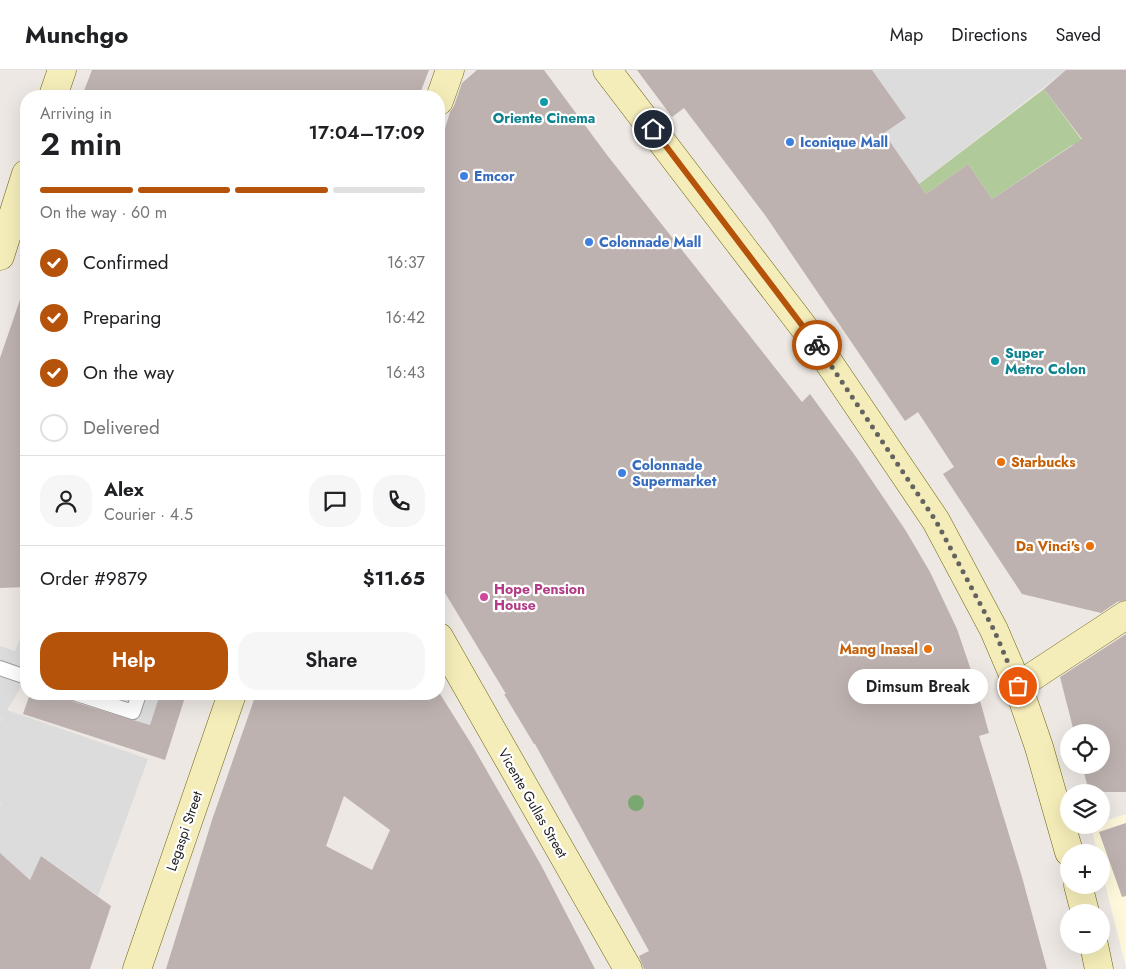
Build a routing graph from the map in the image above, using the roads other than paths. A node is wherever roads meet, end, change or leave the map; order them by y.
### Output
1 (62, 70) edge
2 (606, 70) edge
3 (450, 71) edge
4 (55, 90) edge
5 (443, 90) edge
6 (20, 188) edge
7 (14, 203) edge
8 (0, 256) edge
9 (1126, 615) edge
10 (445, 649) edge
11 (0, 668) edge
12 (20, 675) edge
13 (1018, 686) junction
14 (96, 700) edge
15 (137, 700) edge
16 (230, 700) edge
17 (1068, 844) edge
18 (1096, 954) edge
19 (137, 969) edge
20 (628, 969) edge
21 (1099, 969) edge

1 - 4 main road
2 - 13 main road
3 - 5 main road
6 - 7 main road
7 - 8 main road
9 - 13 main road
10 - 20 main road, Vicente Gullas Street
11 - 12 lane
13 - 17 main road
14 - 15 lane
16 - 19 main road, Legaspi Street
18 - 21 main road

